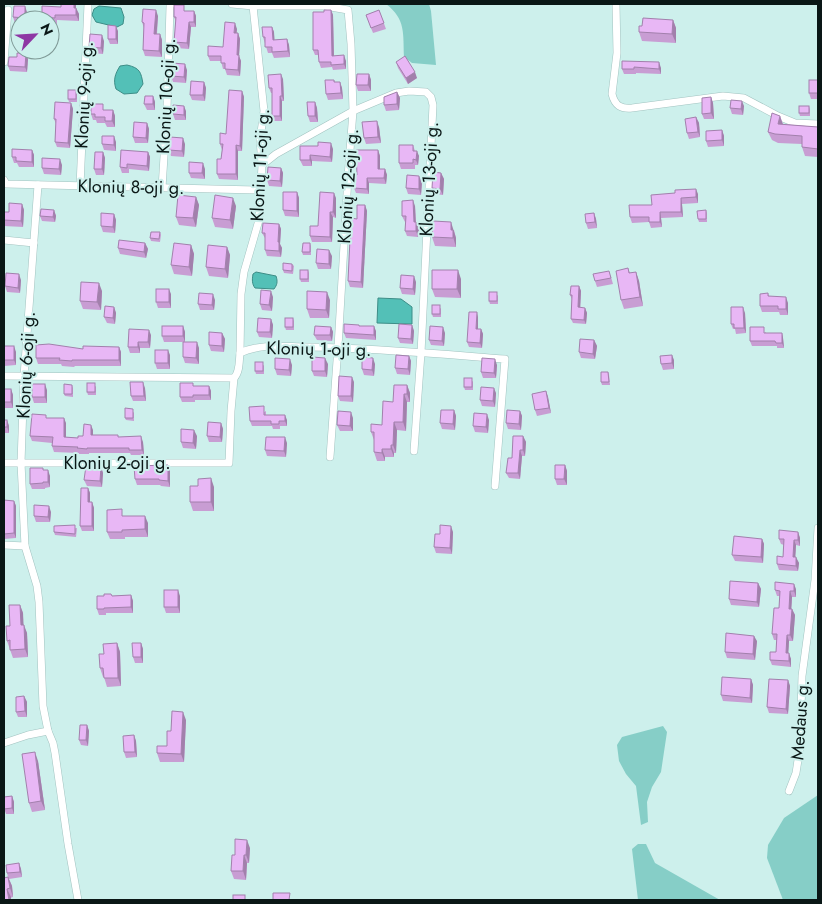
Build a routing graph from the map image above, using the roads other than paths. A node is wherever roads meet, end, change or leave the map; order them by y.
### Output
1 (88, 4) edge
2 (172, 4) edge
3 (232, 4) edge
4 (616, 4) edge
5 (253, 6) junction
6 (8, 10) dead end
7 (4, 62) edge
8 (353, 111) junction
9 (818, 124) edge
10 (262, 165) junction
11 (4, 180) edge
12 (38, 184) junction
13 (80, 186) junction
14 (162, 188) junction
15 (260, 190) junction
16 (4, 240) edge
17 (34, 243) junction
18 (338, 347) junction
19 (240, 353) junction
20 (420, 353) junction
21 (4, 376) edge
22 (24, 376) junction
23 (234, 378) junction
24 (414, 451) dead end
25 (330, 457) dead end
26 (4, 463) edge
27 (21, 463) junction
28 (495, 486) dead end
29 (818, 528) edge
30 (4, 545) edge
31 (25, 546) junction
32 (48, 731) junction
33 (4, 744) edge
34 (788, 791) dead end
35 (78, 900) edge

1 - 13 street, Klonių 9-oji g.
2 - 14 street, Klonių 10-oji g.
3 - 5 street
4 - 9 street
5 - 8 street, Klonių 12-oji g.
5 - 10 street, Klonių 11-oji g.
6 - 7 street
8 - 10 street, Klonių 13-oji g.
8 - 18 street, Klonių 12-oji g.
8 - 20 street, Klonių 13-oji g.
10 - 15 street, Klonių 11-oji g.
11 - 12 street, Klonių 8-oji g.
12 - 13 street, Klonių 8-oji g.
12 - 17 street, Klonių 6-oji g.
13 - 14 street, Klonių 8-oji g.
14 - 15 street, Klonių 8-oji g.
15 - 19 street, Klonių 11-oji g.
16 - 17 street
17 - 22 street, Klonių 6-oji g.
18 - 19 street, Klonių 1-oji g.
18 - 20 street, Klonių 1-oji g.
18 - 25 street, Klonių 12-oji g.
19 - 23 street
20 - 24 street, Klonių 13-oji g.
20 - 28 street, Klonių 1-oji g.
21 - 22 street
22 - 23 street
22 - 27 street, Klonių 6-oji g.
23 - 27 street, Klonių 2-oji g.
26 - 27 street, Klonių 2-oji g.
27 - 31 street, Klonių 6-oji g.
29 - 34 street, Medaus g.
30 - 31 street
31 - 32 street, Klonių 6-oji g.
32 - 33 street
32 - 35 street, Klonių 6-oji g.

